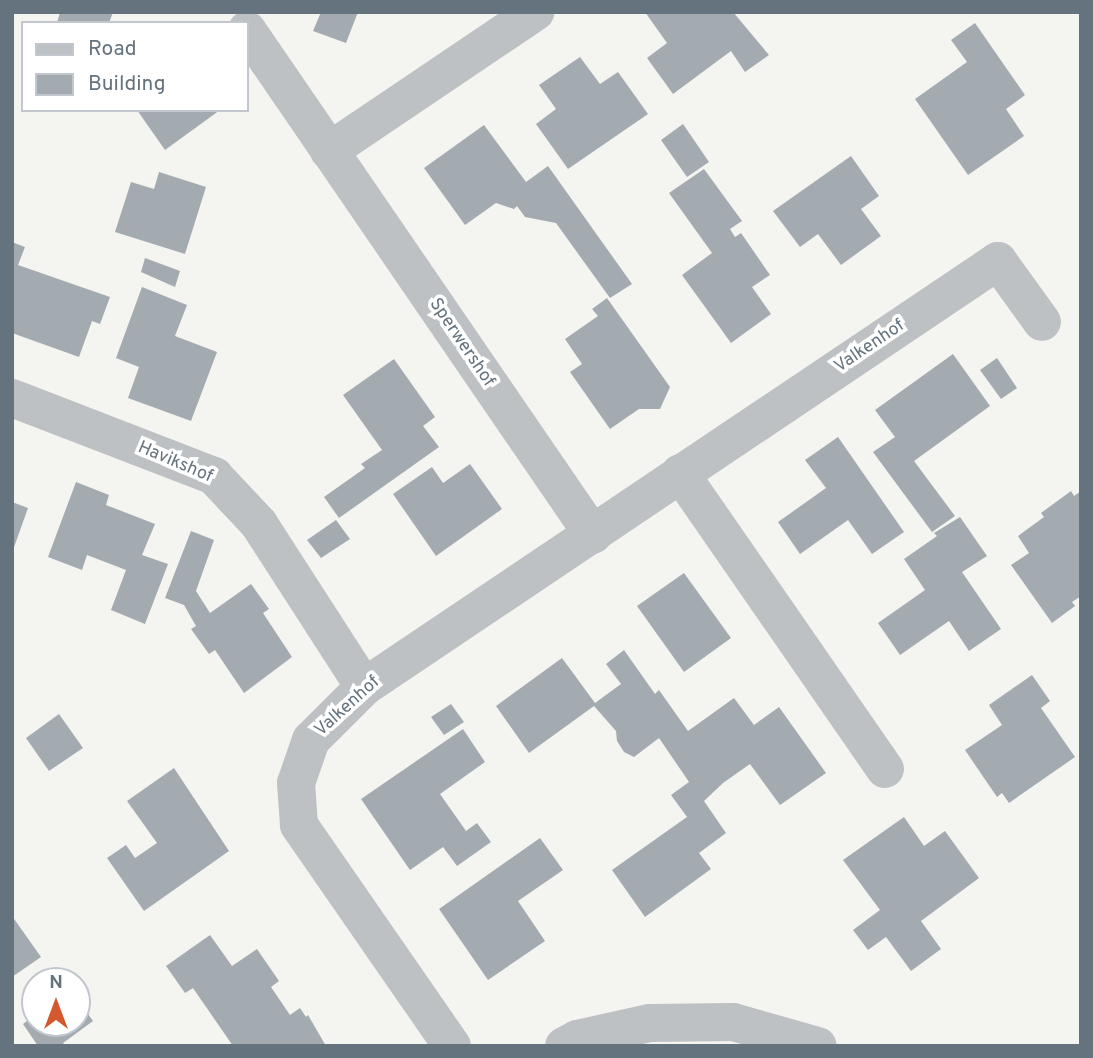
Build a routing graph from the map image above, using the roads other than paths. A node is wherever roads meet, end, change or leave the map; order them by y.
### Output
1 (535, 12) edge
2 (248, 31) edge
3 (329, 150) junction
4 (1042, 322) dead end
5 (12, 398) edge
6 (680, 473) junction
7 (593, 535) junction
8 (364, 687) junction
9 (885, 769) dead end
10 (452, 1046) edge
11 (564, 1046) edge
12 (818, 1046) edge

1 - 3 street
2 - 3 street, Sperwershof
3 - 7 street, Sperwershof
4 - 6 street, Valkenhof
5 - 8 street, Havikshof
6 - 7 street, Valkenhof
6 - 9 street
7 - 8 street, Valkenhof
8 - 10 street, Valkenhof
11 - 12 street

